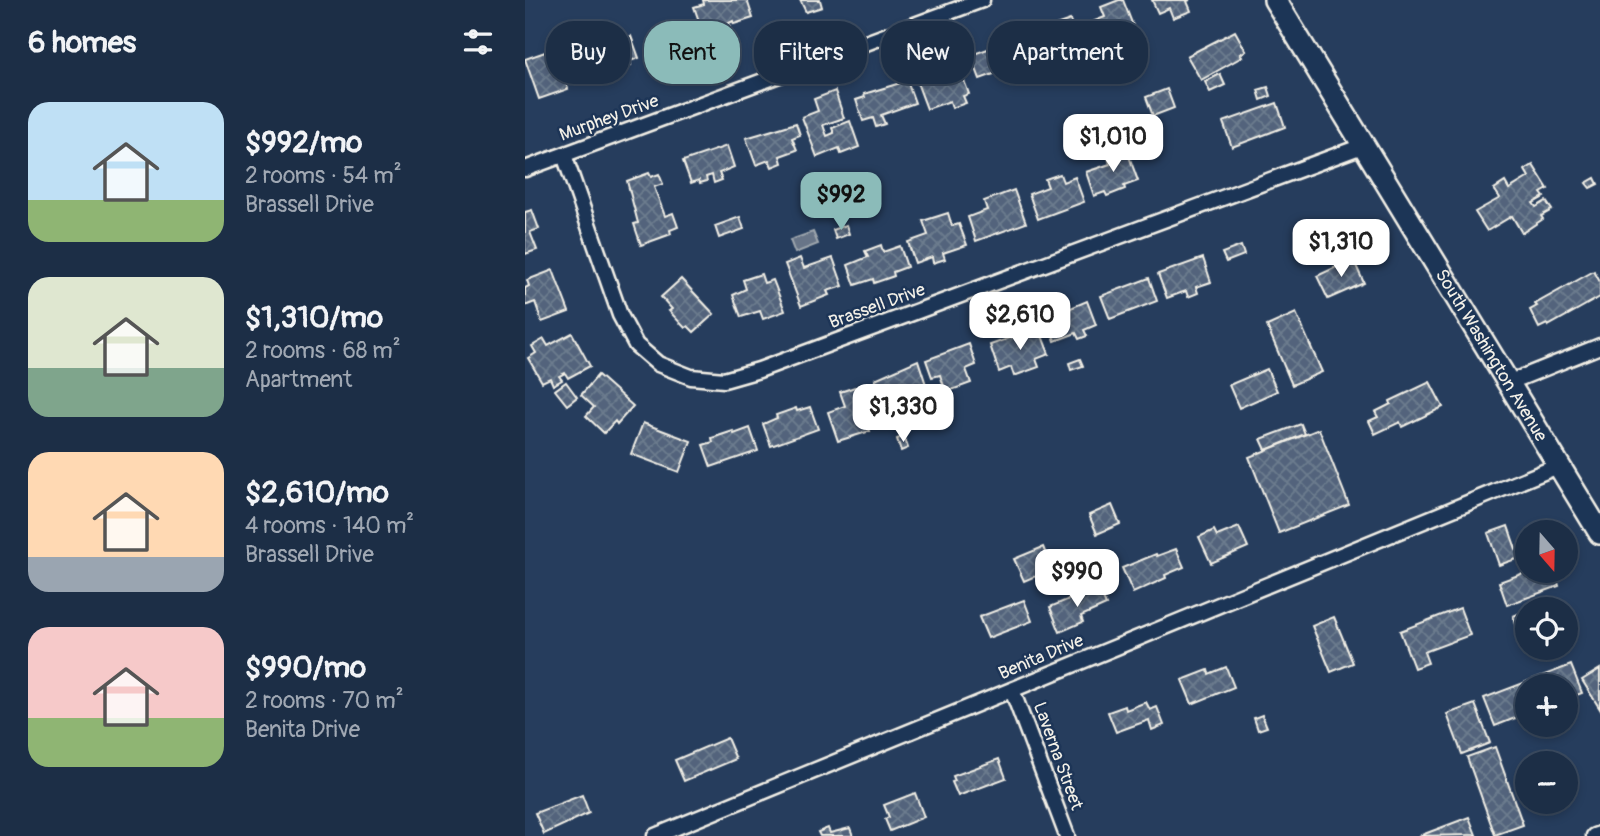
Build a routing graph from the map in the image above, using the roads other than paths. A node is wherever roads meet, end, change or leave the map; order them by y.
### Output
1 (982, 0) edge
2 (1275, 0) edge
3 (1365, 145) junction
4 (564, 155) junction
5 (525, 169) edge
6 (1600, 346) edge
7 (1510, 382) junction
8 (1558, 466) junction
9 (1600, 533) edge
10 (1013, 690) junction
11 (1600, 834) edge
12 (655, 836) edge
13 (1067, 836) edge
14 (1594, 836) edge

1 - 4 street, Murphey Drive
2 - 3 street, South Washington Avenue
3 - 4 street, Brassell Drive
3 - 7 street, South Washington Avenue
4 - 5 street, Murphey Drive
6 - 7 street
7 - 8 street, South Washington Avenue
8 - 9 street, South Washington Avenue
8 - 10 street, Benita Drive
10 - 12 street, Benita Drive
10 - 13 street, Laverna Street
11 - 14 street

